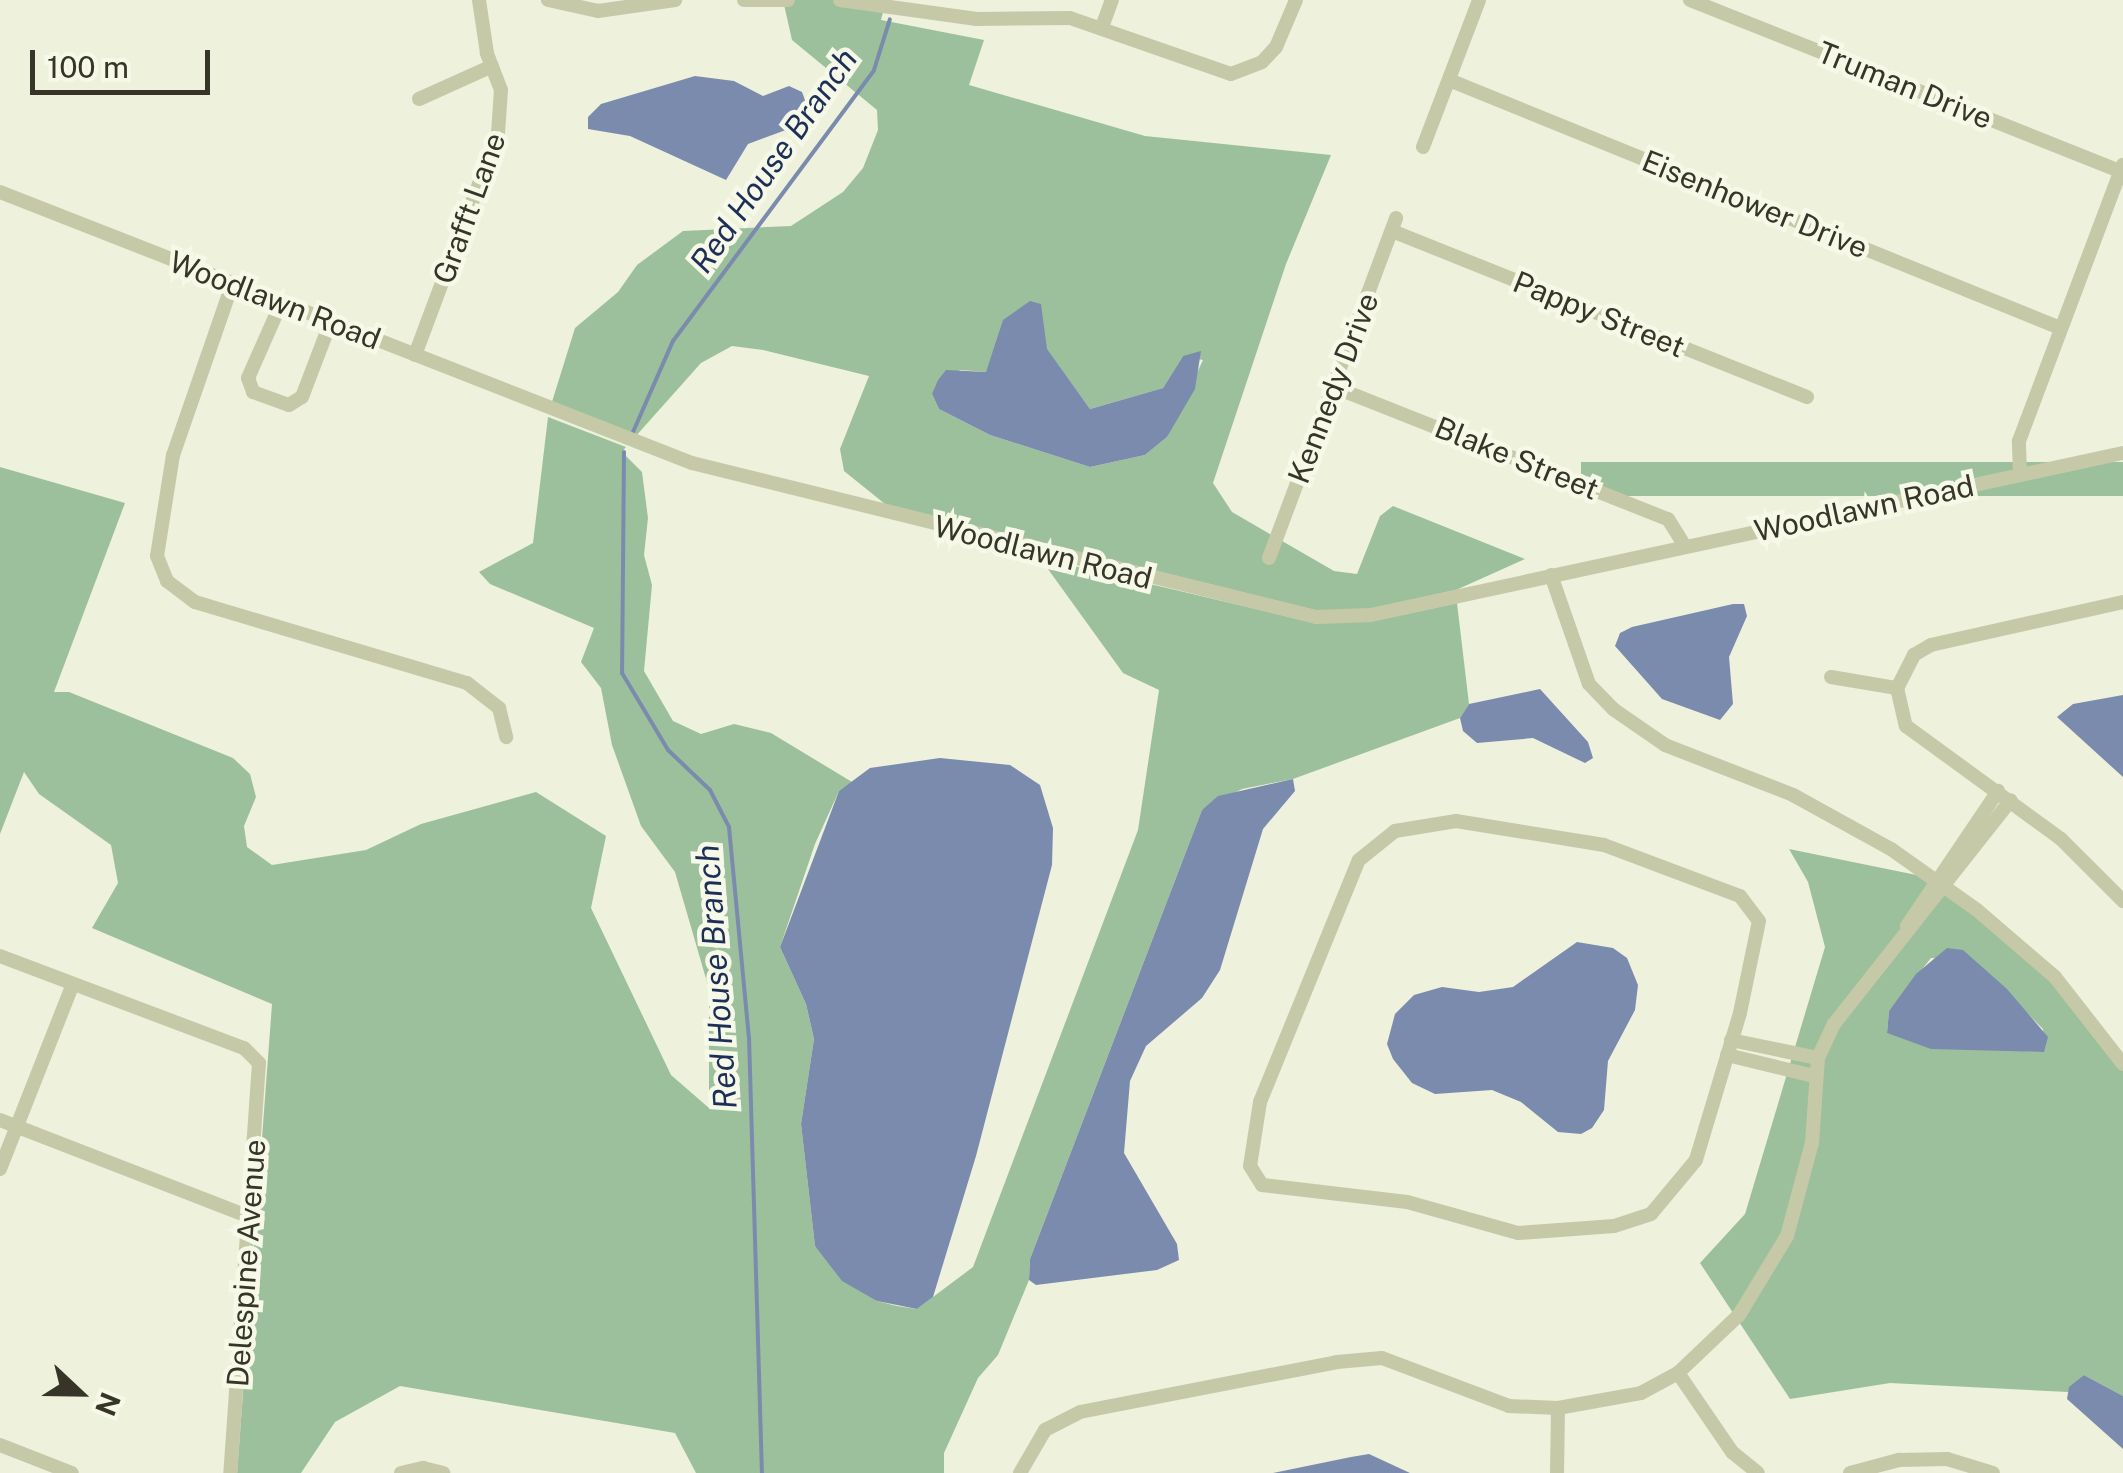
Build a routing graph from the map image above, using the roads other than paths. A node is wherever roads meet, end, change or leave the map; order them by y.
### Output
1 (479, 0) edge
2 (548, 0) edge
3 (675, 0) edge
4 (744, 0) edge
5 (788, 0) edge
6 (840, 0) edge
7 (1112, 0) edge
8 (1296, 0) edge
9 (1479, 0) edge
10 (1690, 0) edge
11 (1102, 27) junction
12 (492, 66) junction
13 (1448, 80) junction
14 (418, 99) dead end
15 (1423, 147) dead end
16 (2122, 168) edge
17 (0, 192) edge
18 (1394, 225) joint
19 (232, 282) junction
20 (282, 300) junction
21 (330, 321) junction
22 (2060, 328) junction
23 (415, 354) junction
24 (1334, 387) junction
25 (1806, 397) dead end
26 (2123, 453) edge
27 (2020, 474) junction
28 (1686, 546) junction
29 (1269, 558) dead end
30 (1550, 576) junction
31 (2123, 602) edge
32 (1831, 677) dead end
33 (1896, 688) junction
34 (506, 736) dead end
35 (1998, 791) junction
36 (2011, 800) junction
37 (1940, 883) junction
38 (2123, 902) edge
39 (0, 956) edge
40 (72, 986) junction
41 (1729, 1048) junction
42 (1818, 1058) junction
43 (2123, 1064) edge
44 (1814, 1076) junction
45 (0, 1120) edge
46 (16, 1127) junction
47 (0, 1169) edge
48 (250, 1217) junction
49 (1678, 1373) junction
50 (1558, 1408) junction
51 (0, 1445) edge
52 (72, 1473) edge
53 (230, 1473) edge
54 (400, 1473) edge
55 (443, 1473) edge
56 (1020, 1473) edge
57 (1556, 1473) edge
58 (1758, 1473) edge
59 (1850, 1473) edge
60 (1993, 1473) edge

1 - 12 street, Grafft Lane
2 - 3 street
4 - 5 street
6 - 11 street
7 - 11 street
8 - 11 street
9 - 13 street
10 - 16 street, Truman Drive
12 - 14 street
12 - 23 street, Grafft Lane
13 - 15 street
13 - 22 street, Eisenhower Drive
16 - 22 street
17 - 19 street, Woodlawn Road
18 - 24 street, Kennedy Drive
18 - 25 street, Pappy Street
19 - 20 street, Woodlawn Road
19 - 34 street
20 - 21 street, Woodlawn Road
20 - 21 street
21 - 23 street, Woodlawn Road
22 - 27 street
23 - 30 street, Woodlawn Road
24 - 28 street, Blake Street
24 - 29 street, Kennedy Drive
26 - 27 street, Woodlawn Road
27 - 28 street, Woodlawn Road
28 - 30 street, Woodlawn Road
30 - 37 street
31 - 33 street
32 - 33 street
33 - 35 street
35 - 36 street
35 - 37 street
36 - 37 street
36 - 38 street
37 - 42 street
37 - 43 street
39 - 40 street
40 - 46 street
40 - 48 street, Delespine Avenue
41 - 41 street
41 - 42 street
41 - 44 street
42 - 44 street
44 - 49 street
45 - 46 street
46 - 47 street
46 - 48 street
48 - 53 street, Delespine Avenue
49 - 50 street
49 - 58 street
50 - 56 street
50 - 57 street
51 - 52 street
54 - 55 street
59 - 60 street

